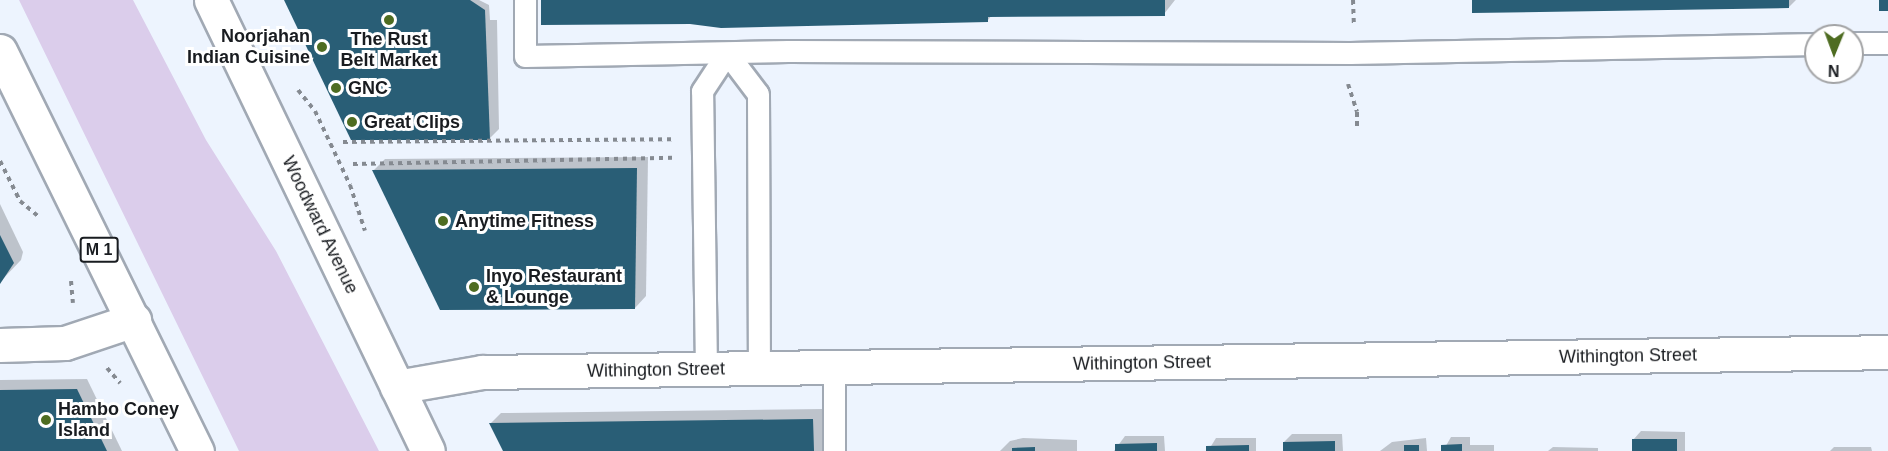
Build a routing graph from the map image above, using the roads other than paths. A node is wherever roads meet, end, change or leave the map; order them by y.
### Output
1 (211, 0) edge
2 (525, 0) edge
3 (1888, 43) edge
4 (1804, 44) edge
5 (1864, 44) edge
6 (0, 51) edge
7 (726, 53) junction
8 (134, 320) junction
9 (0, 345) edge
10 (1888, 352) edge
11 (834, 368) junction
12 (759, 369) junction
13 (706, 370) junction
14 (397, 387) junction
15 (197, 451) edge
16 (428, 451) edge
17 (834, 451) edge

1 - 14 street, Woodward Avenue
2 - 7 lane
3 - 5 lane
4 - 7 lane
6 - 8 street, M 1
7 - 12 lane
7 - 13 lane
8 - 9 street
8 - 15 street, M 1
10 - 11 street, Withington Street
11 - 12 street, Withington Street
11 - 17 lane
12 - 13 street, Withington Street
13 - 14 street, Withington Street
14 - 16 street, Woodward Avenue

